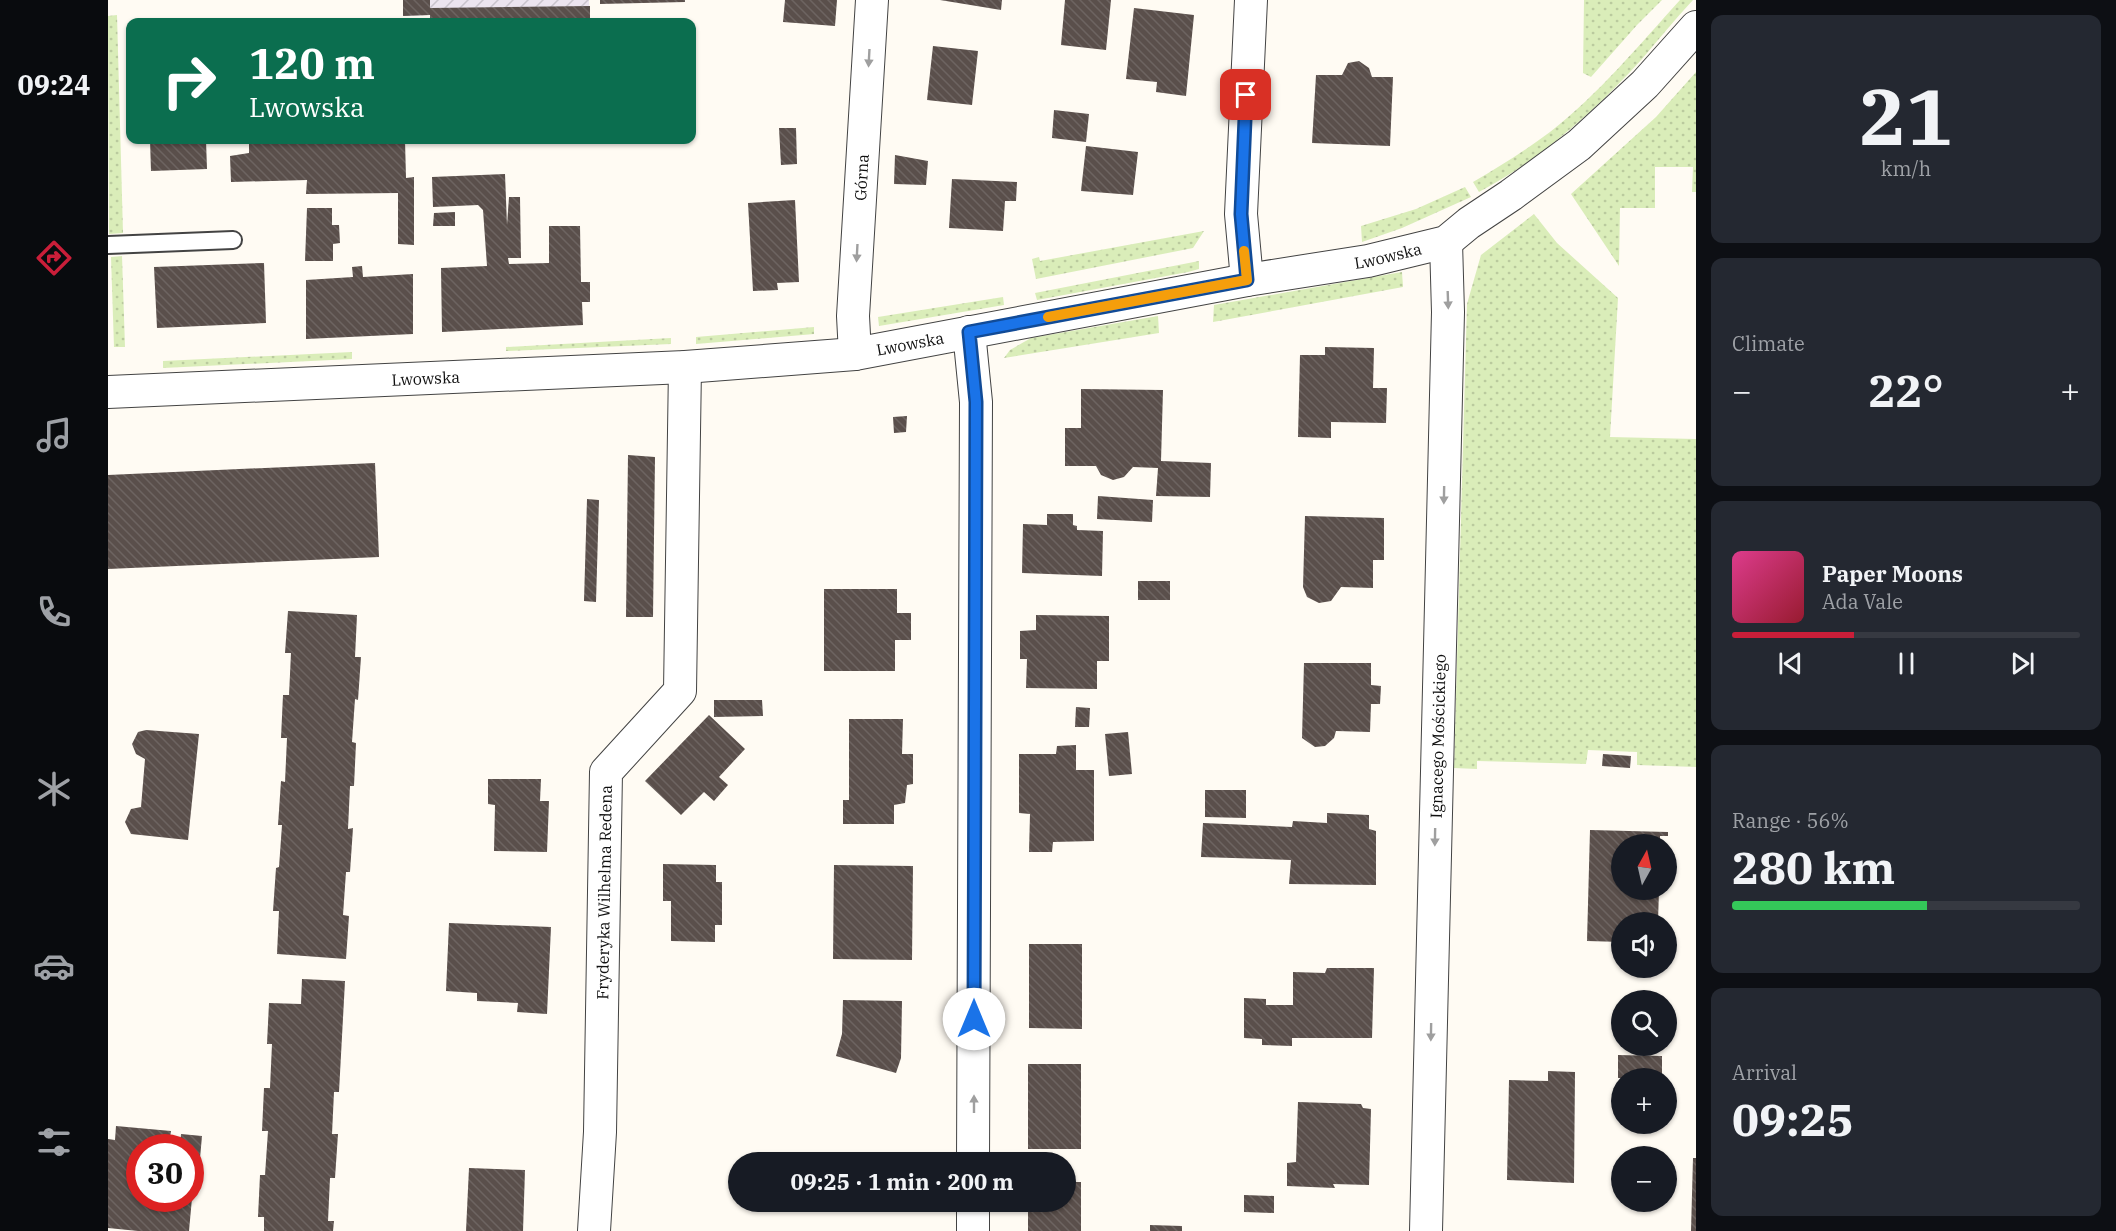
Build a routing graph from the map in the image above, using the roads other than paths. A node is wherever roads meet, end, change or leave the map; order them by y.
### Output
1 (872, 0) edge
2 (1251, 0) edge
3 (1696, 27) edge
4 (233, 240) dead end
5 (1446, 242) junction
6 (108, 245) edge
7 (1247, 280) junction
8 (969, 332) junction
9 (855, 354) junction
10 (685, 367) junction
11 (108, 392) edge
12 (973, 1152) edge
13 (973, 1212) edge
14 (594, 1231) edge
15 (973, 1231) edge
16 (1426, 1231) edge

1 -> 9 street, Górna
2 - 7 street
3 - 5 street, Lwowska
4 - 6 lane
5 - 7 street, Lwowska
5 -> 16 street, Ignacego Mościckiego
7 - 8 street, Lwowska
8 - 9 street, Lwowska
12 -> 8 street
9 - 10 street, Lwowska
10 - 11 street, Lwowska
10 - 14 street, Fryderyka Wilhelma Redena
13 - 15 street

